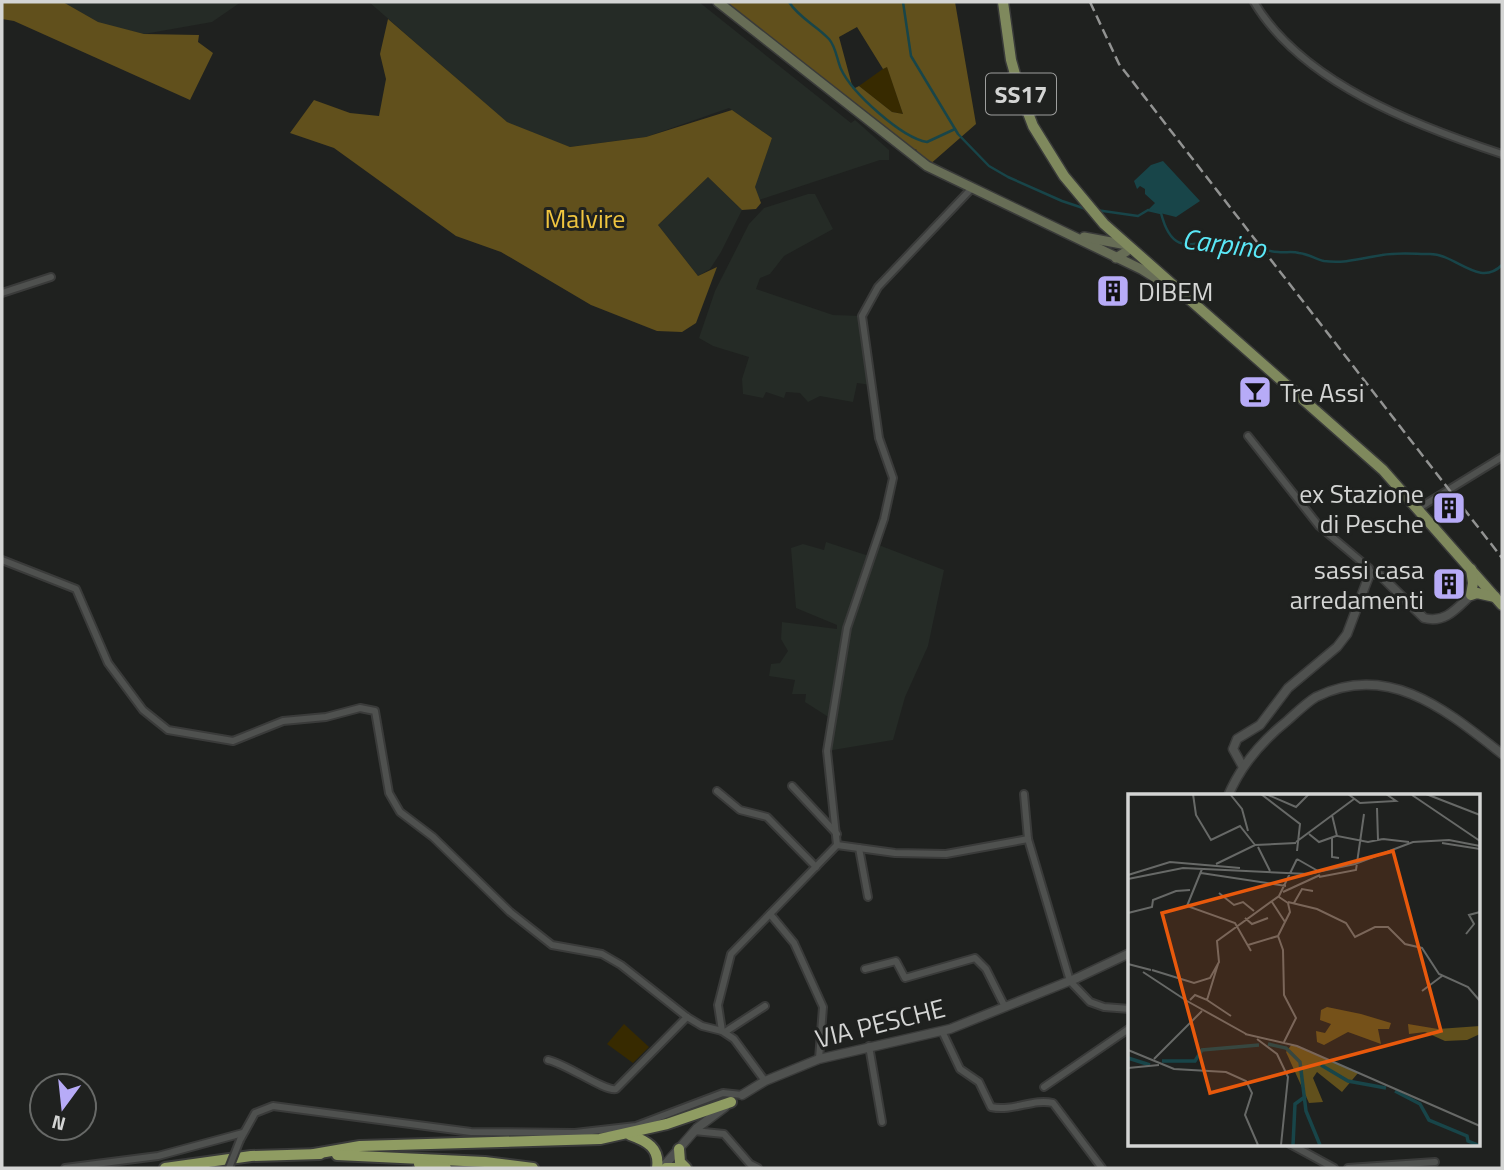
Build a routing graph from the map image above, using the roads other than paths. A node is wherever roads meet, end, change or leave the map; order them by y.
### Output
1 (718, 2) edge
2 (1003, 2) edge
3 (1254, 2) edge
4 (1502, 154) edge
5 (972, 188) junction
6 (1104, 224) junction
7 (1066, 232) junction
8 (1095, 240) junction
9 (1127, 245) junction
10 (1116, 258) junction
11 (51, 277) dead end
12 (2, 293) edge
13 (1195, 303) junction
14 (1248, 436) dead end
15 (1502, 457) edge
16 (1419, 508) junction
17 (2, 560) edge
18 (1470, 568) junction
19 (1370, 573) junction
20 (1471, 595) junction
21 (1499, 601) edge
22 (1502, 754) edge
23 (1243, 767) junction
24 (792, 786) dead end
25 (717, 791) dead end
26 (1024, 794) dead end
27 (1229, 794) edge
28 (837, 834) junction
29 (1028, 839) junction
30 (837, 845) junction
31 (859, 848) junction
32 (816, 867) junction
33 (868, 897) dead end
34 (770, 914) junction
35 (1128, 953) edge
36 (865, 969) dead end
37 (1070, 981) junction
38 (765, 1006) dead end
39 (1005, 1007) junction
40 (1128, 1009) edge
41 (687, 1017) junction
42 (1128, 1029) edge
43 (942, 1031) junction
44 (724, 1032) junction
45 (869, 1046) junction
46 (818, 1059) junction
47 (548, 1060) dead end
48 (765, 1081) junction
49 (1044, 1087) dead end
50 (742, 1095) junction
51 (731, 1102) junction
52 (883, 1122) dead end
53 (694, 1132) junction
54 (630, 1135) junction
55 (242, 1136) junction
56 (1294, 1146) edge
57 (679, 1149) junction
58 (314, 1154) junction
59 (365, 1156) junction
60 (1435, 1162) dead end
61 (65, 1168) edge
62 (165, 1168) edge
63 (229, 1168) edge
64 (446, 1168) edge
65 (533, 1168) edge
66 (662, 1168) edge
67 (684, 1168) edge
68 (758, 1168) edge
69 (1102, 1168) edge
70 (1334, 1168) edge
71 (1348, 1168) edge

1 - 5 main road
2 - 6 main road, SS17
3 - 4 street
5 - 7 main road
5 - 28 street
6 - 8 main road
6 - 9 main road, SS17
7 - 8 main road
7 - 10 main road
8 - 9 main road
9 - 10 main road
9 - 13 main road, SS17
10 - 13 main road
11 - 12 street
13 - 16 main road, SS17
14 - 19 street
15 - 16 street
16 - 18 main road, SS17
17 - 41 street
18 - 20 main road
18 - 21 main road, SS17
19 - 20 street
19 - 23 street
20 - 21 main road
22 - 23 street
23 - 27 street
24 - 28 street
25 - 32 street
26 - 29 street
28 - 30 street
29 - 31 street
29 - 37 street
30 - 31 street
30 - 32 street
31 - 33 street
32 - 34 street
34 - 44 street
34 - 46 street
35 - 37 street, VIA PESCHE
36 - 39 street
37 - 39 street, VIA PESCHE
37 - 40 street
38 - 44 street
39 - 43 street, VIA PESCHE
41 - 44 street
41 - 47 street
42 - 49 street
43 - 45 street, VIA PESCHE
43 - 69 street
44 - 48 street
45 - 46 street, VIA PESCHE
45 - 52 street
46 - 48 street, VIA PESCHE
48 - 50 street, VIA PESCHE
50 - 51 street, VIA PESCHE
50 - 55 street
51 - 53 street, VIA PESCHE
51 - 54 highway
53 - 57 street, VIA PESCHE
53 - 68 street
54 - 58 highway
54 - 66 highway
55 - 61 street
55 - 63 street, bridge
56 - 70 street
57 - 66 street, VIA PESCHE
57 - 67 highway
58 - 59 highway
58 - 62 highway
59 - 64 highway
59 - 65 highway
60 - 71 street
66 - 67 highway

